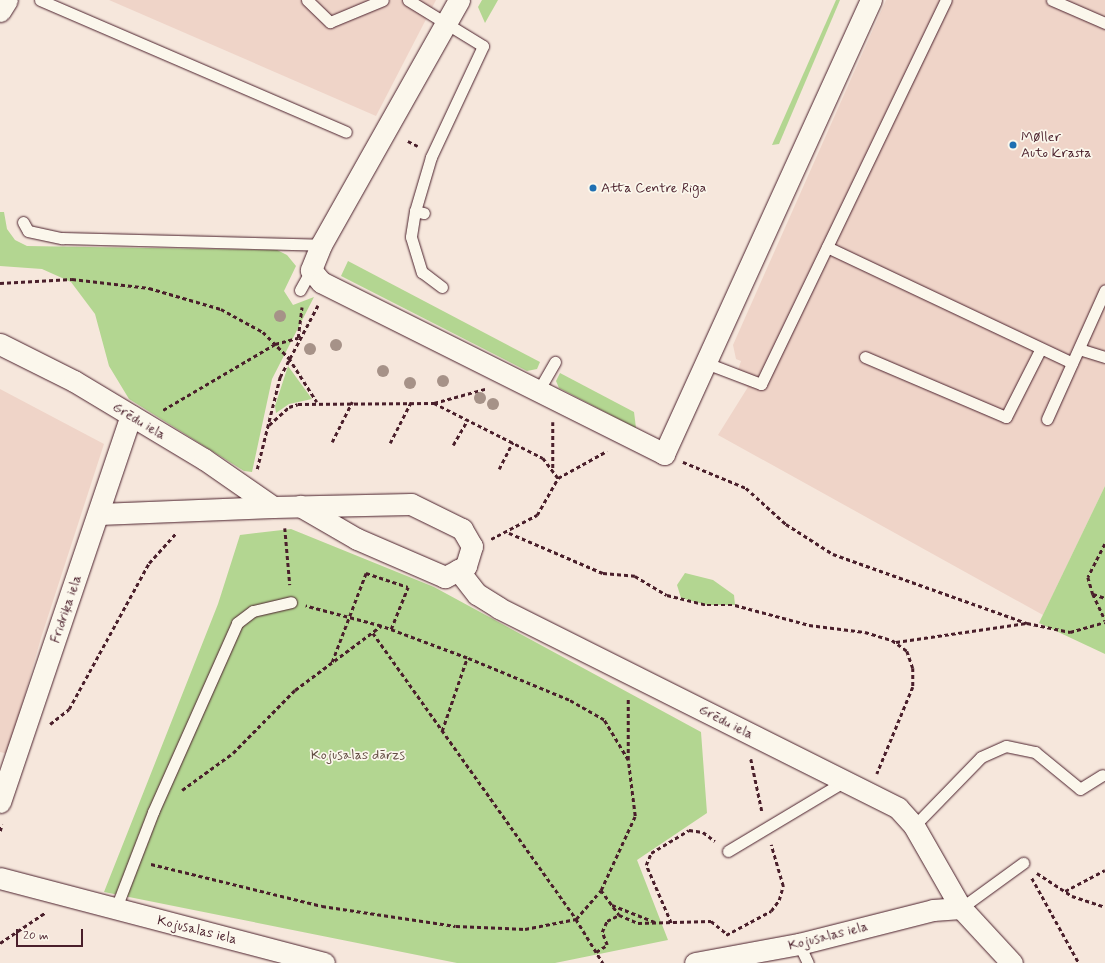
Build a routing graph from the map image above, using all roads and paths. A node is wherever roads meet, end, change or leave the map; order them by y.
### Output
1 (7, 0) edge
2 (40, 0) edge
3 (307, 0) edge
4 (383, 0) edge
5 (408, 0) edge
6 (459, 0) edge
7 (871, 0) edge
8 (946, 0) edge
9 (1052, 0) edge
10 (0, 11) edge
11 (1105, 23) edge
12 (445, 24) junction
13 (346, 132) dead end
14 (24, 222) dead end
15 (320, 245) junction
16 (827, 248) junction
17 (311, 270) junction
18 (0, 283) edge
19 (328, 286) junction
20 (442, 286) dead end
21 (300, 290) joint
22 (1105, 290) edge
23 (298, 338) junction
24 (0, 344) edge
25 (275, 344) junction
26 (1079, 349) junction
27 (1040, 350) junction
28 (1105, 357) edge
29 (289, 358) junction
30 (865, 358) dead end
31 (555, 362) dead end
32 (706, 363) junction
33 (1072, 363) junction
34 (512, 380) junction
35 (537, 392) junction
36 (353, 401) junction
37 (317, 402) junction
38 (411, 402) junction
39 (434, 403) junction
40 (559, 404) junction
41 (136, 419) junction
42 (468, 419) junction
43 (1047, 419) dead end
44 (269, 425) junction
45 (626, 438) junction
46 (332, 442) dead end
47 (513, 442) junction
48 (390, 443) dead end
49 (453, 445) dead end
50 (664, 454) junction
51 (499, 469) dead end
52 (553, 471) junction
53 (558, 478) junction
54 (255, 494) junction
55 (286, 506) junction
56 (195, 510) junction
57 (99, 514) junction
58 (1105, 544) edge
59 (418, 565) junction
60 (458, 570) junction
61 (408, 587) junction
62 (1093, 594) junction
63 (1105, 598) edge
64 (291, 602) junction
65 (351, 617) junction
66 (1105, 621) edge
67 (1027, 623) junction
68 (382, 626) junction
69 (391, 629) junction
70 (373, 633) junction
71 (896, 642) junction
72 (467, 658) junction
73 (332, 662) junction
74 (628, 673) junction
75 (47, 727) dead end
76 (442, 732) junction
77 (758, 738) junction
78 (628, 760) junction
79 (1102, 775) dead end
80 (845, 781) junction
81 (869, 794) junction
82 (0, 802) edge
83 (153, 812) junction
84 (914, 826) junction
85 (767, 828) junction
86 (728, 851) joint
87 (135, 860) junction
88 (1024, 863) junction
89 (1105, 870) edge
90 (0, 878) edge
91 (601, 890) junction
92 (1065, 892) junction
93 (611, 904) junction
94 (1105, 907) edge
95 (116, 908) junction
96 (961, 908) junction
97 (51, 910) dead end
98 (619, 915) junction
99 (576, 919) junction
100 (656, 922) junction
101 (671, 923) junction
102 (726, 933) junction
103 (0, 943) edge
104 (799, 944) junction
105 (596, 952) junction
106 (726, 958) junction
107 (324, 963) edge
108 (603, 963) edge
109 (695, 963) edge
110 (808, 963) edge
111 (1012, 963) edge
112 (1079, 963) edge

1 - 10 street
2 - 13 lane
3 - 4 lane
5 - 12 lane
6 - 12 street
7 - 32 street
8 - 16 lane
9 - 11 lane
12 - 15 street
12 - 20 lane
14 - 15 lane
15 - 17 street
16 - 27 lane
16 - 32 lane
17 - 19 street
17 - 21 lane
18 - 25 path
19 - 23 path
19 - 34 street
21 - 23 path
22 - 26 lane
23 - 25 path
23 - 29 path
24 - 41 street, Grēdu iela
25 - 29 path
25 - 41 path
26 - 28 lane
26 - 33 lane
27 - 30 lane
27 - 33 lane
29 - 37 path
29 - 44 path
31 - 35 lane
32 - 50 street
33 - 43 lane
34 - 35 street
34 - 39 path
35 - 40 street
36 - 37 path
36 - 38 path
36 - 46 path
37 - 44 path
38 - 39 path
38 - 48 path
39 - 42 path
40 - 45 street
40 - 52 path
41 - 54 street, Grēdu iela
41 - 57 street, Fridriķa iela
42 - 47 path
42 - 49 path
44 - 54 path
45 - 50 street
45 - 53 path
47 - 51 path
47 - 52 path
50 - 67 path
52 - 53 path
53 - 71 path
54 - 55 street, Grēdu iela
55 - 56 street
55 - 59 street, Grēdu iela
55 - 60 street
55 - 64 path
56 - 57 street
56 - 75 path
57 - 82 street, Fridriķa iela
58 - 62 path
59 - 60 street, Grēdu iela
59 - 61 path
60 - 74 street, Grēdu iela
61 - 65 path
61 - 69 path
62 - 63 path
62 - 66 path
64 - 65 path
64 - 83 lane
65 - 68 path
65 - 73 path
66 - 67 path
67 - 71 path
68 - 69 path
68 - 70 path
69 - 72 path
70 - 73 path
70 - 76 path
71 - 81 path
72 - 76 path
72 - 78 path
73 - 83 path
74 - 77 street, Grēdu iela
74 - 78 path
76 - 99 path
77 - 80 street, Grēdu iela
77 - 85 path
78 - 91 path
79 - 84 lane
80 - 81 street, Grēdu iela
80 - 85 lane
81 - 84 street, Grēdu iela
83 - 87 lane
84 - 96 street, Grēdu iela
85 - 86 lane
85 - 102 path
86 - 101 path
87 - 95 lane
87 - 99 path
88 - 92 path
88 - 96 lane
88 - 112 path
89 - 92 path
90 - 95 street, Kojusalas iela
91 - 93 path
91 - 99 path
92 - 94 path
93 - 98 path
93 - 100 path
95 - 107 street, Kojusalas iela
96 - 104 street, Kojusalas iela
96 - 111 street, Grēdu iela
97 - 103 path
98 - 100 path
98 - 105 path
99 - 105 path
100 - 101 path
101 - 102 path
102 - 106 path
104 - 106 street, Kojusalas iela
104 - 110 lane
105 - 108 path
106 - 109 street, Kojusalas iela

